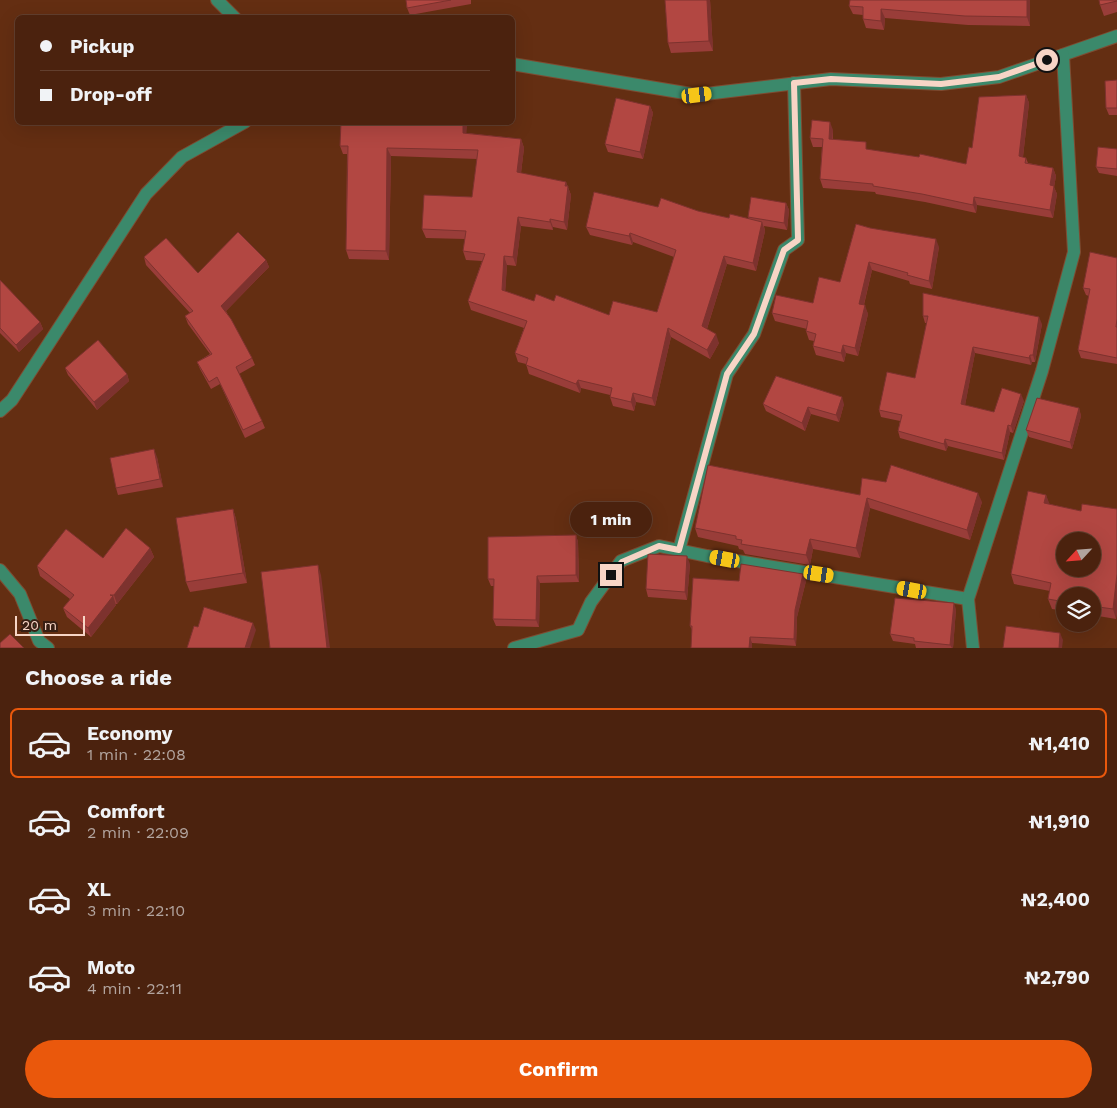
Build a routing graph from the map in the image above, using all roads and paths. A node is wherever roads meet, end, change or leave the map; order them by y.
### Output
1 (218, 0) edge
2 (231, 15) edge
3 (1117, 36) edge
4 (1062, 54) junction
5 (515, 65) edge
6 (794, 83) junction
7 (240, 125) edge
8 (0, 411) edge
9 (679, 550) junction
10 (0, 570) edge
11 (968, 600) junction
12 (48, 648) edge
13 (514, 648) edge
14 (973, 648) edge

1 - 2 street
3 - 4 street
4 - 6 street
4 - 11 street
5 - 6 street
6 - 9 street
7 - 8 street
9 - 11 street
9 - 13 street
10 - 12 street
11 - 14 street

